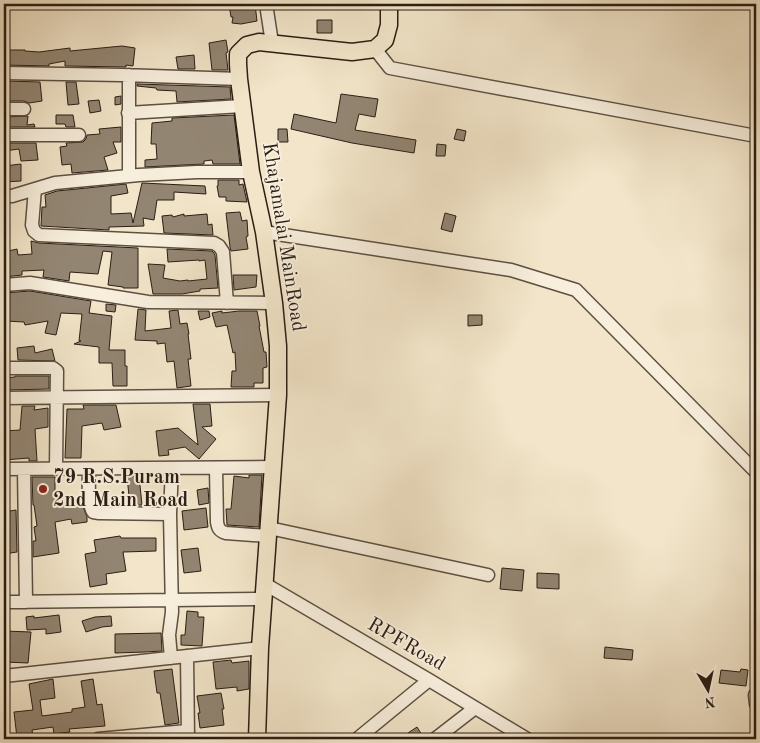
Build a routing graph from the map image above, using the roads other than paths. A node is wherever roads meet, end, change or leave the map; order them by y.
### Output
1 (266, 4) edge
2 (389, 4) edge
3 (272, 43) junction
4 (375, 49) junction
5 (5, 73) dead end
6 (129, 75) junction
7 (239, 79) junction
8 (242, 106) junction
9 (4, 109) edge
10 (24, 109) dead end
11 (128, 113) junction
12 (4, 135) edge
13 (79, 135) dead end
14 (756, 136) edge
15 (250, 172) junction
16 (129, 176) junction
17 (35, 189) junction
18 (4, 196) edge
19 (264, 232) junction
20 (4, 285) edge
21 (227, 302) junction
22 (274, 303) junction
23 (4, 368) edge
24 (278, 395) junction
25 (4, 398) edge
26 (57, 398) junction
27 (274, 467) junction
28 (172, 468) junction
29 (216, 468) junction
30 (4, 469) edge
31 (24, 469) junction
32 (56, 469) junction
33 (89, 469) junction
34 (756, 472) edge
35 (170, 514) junction
36 (269, 532) junction
37 (488, 575) dead end
38 (264, 591) junction
39 (171, 601) junction
40 (4, 602) edge
41 (26, 602) junction
42 (260, 648) junction
43 (187, 656) junction
44 (171, 658) junction
45 (4, 676) edge
46 (429, 680) junction
47 (475, 708) junction
48 (188, 735) edge
49 (523, 738) edge
50 (98, 739) edge
51 (257, 739) edge
52 (357, 739) edge
53 (435, 739) edge

1 - 3 street
2 - 4 main road
3 - 4 main road, Khajamalai MainRoad
3 - 7 main road, Khajamalai MainRoad
4 - 14 street
5 - 6 street
6 - 7 street
6 - 11 street
7 - 8 main road, Khajamalai MainRoad
8 - 11 street
8 - 15 main road, Khajamalai MainRoad
9 - 10 street
11 - 16 street
12 - 13 street
15 - 16 street
15 - 19 main road, Khajamalai MainRoad
16 - 17 street
17 - 18 street
17 - 21 street
19 - 22 main road, Khajamalai MainRoad
19 - 34 street
20 - 21 street
21 - 22 street
22 - 24 main road, Khajamalai MainRoad
23 - 26 street
24 - 26 street
24 - 27 main road, Khajamalai MainRoad
25 - 26 street
26 - 32 street
27 - 29 street
27 - 36 main road, Khajamalai MainRoad
28 - 29 street
28 - 33 street
28 - 35 street
29 - 36 street
30 - 31 street
31 - 32 street
31 - 41 street
32 - 33 street
33 - 35 street
35 - 39 street
36 - 37 street
36 - 38 main road, Khajamalai MainRoad
38 - 39 street
38 - 42 main road, Khajamalai MainRoad
38 - 46 street, RPFRoad
39 - 41 street
39 - 44 street
40 - 41 street
42 - 43 street
42 - 51 main road, Khajamalai MainRoad
43 - 44 street
43 - 48 street
44 - 45 street
46 - 47 street, RPFRoad
46 - 52 street
47 - 49 street, RPFRoad
47 - 53 street
48 - 50 street

